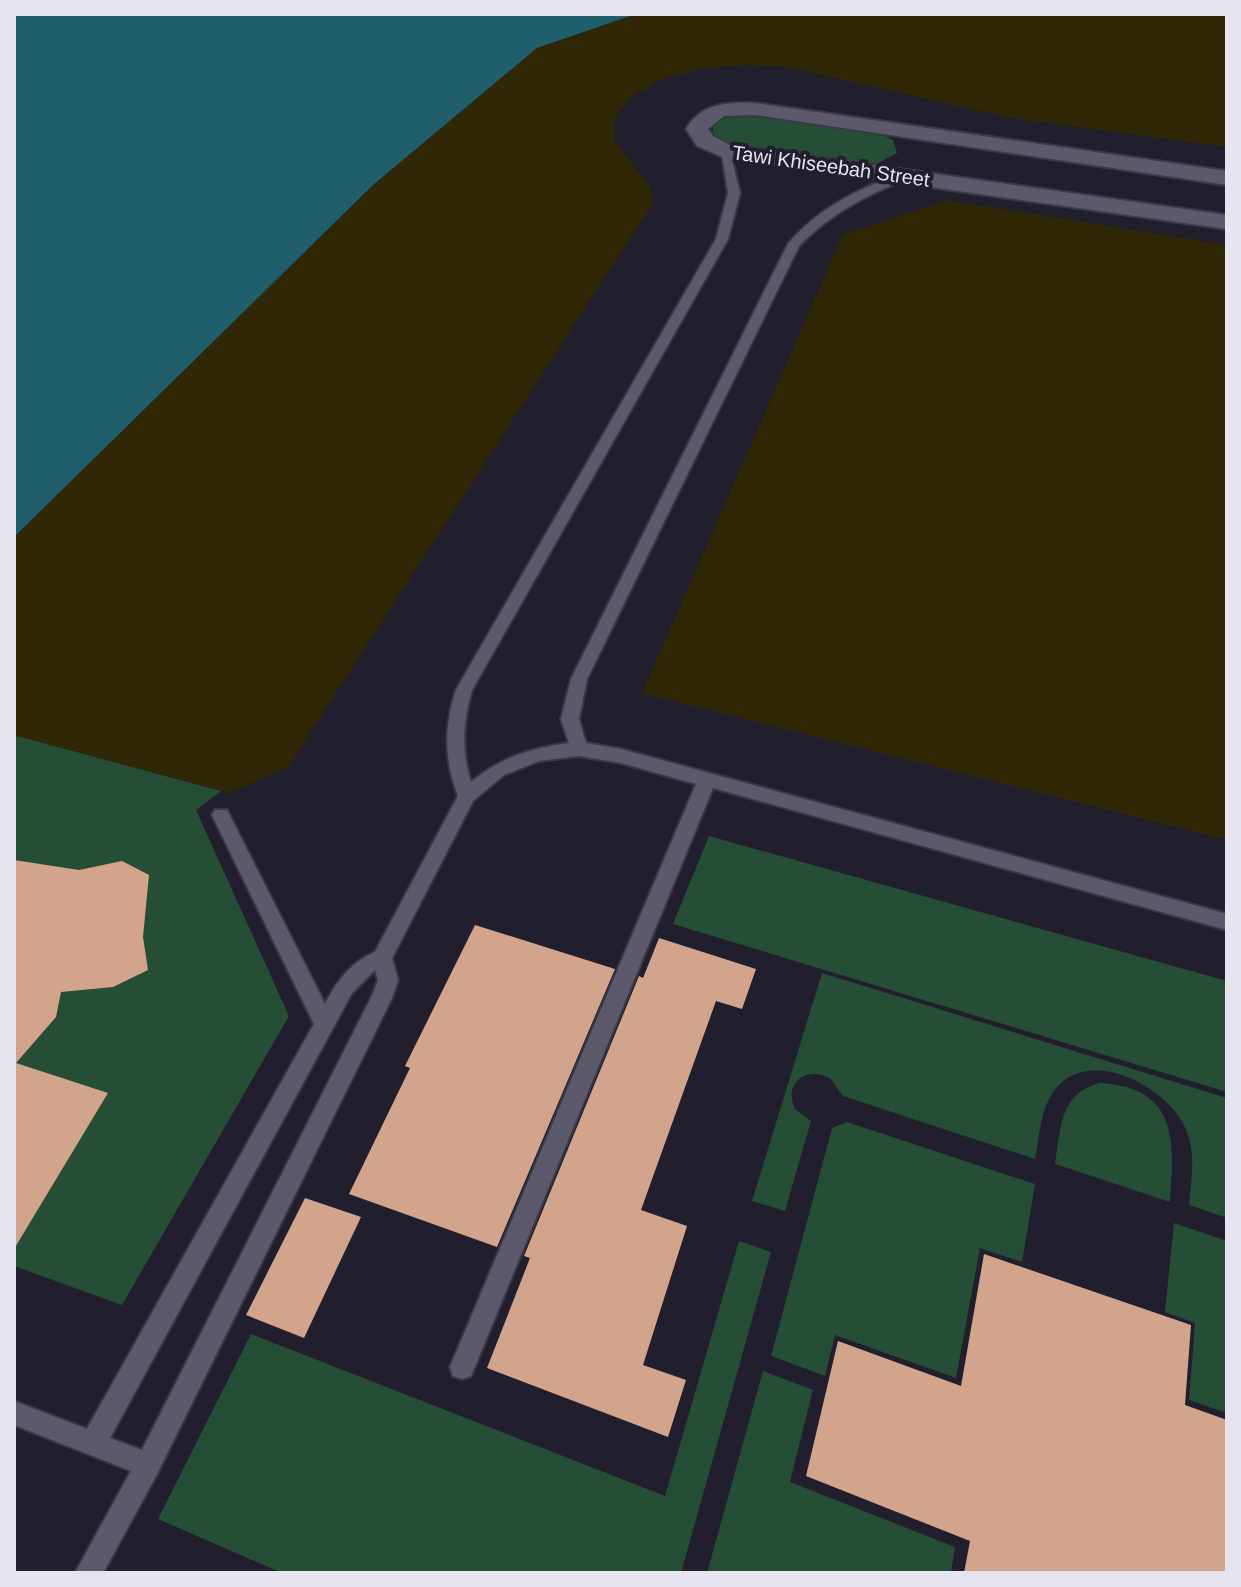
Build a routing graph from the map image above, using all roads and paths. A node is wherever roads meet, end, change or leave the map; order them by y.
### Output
1 (940, 137) junction
2 (725, 151) junction
3 (917, 178) junction
4 (1227, 178) edge
5 (1227, 222) edge
6 (579, 749) junction
7 (707, 780) junction
8 (467, 796) junction
9 (221, 815) dead end
10 (1227, 922) edge
11 (382, 958) junction
12 (324, 1023) junction
13 (462, 1367) dead end
14 (14, 1413) edge
15 (94, 1442) junction
16 (148, 1465) junction
17 (88, 1573) edge

1 - 2 street, Tawi Khiseebah Street
1 - 3 street
1 - 4 street, Tawi Khiseebah Street
2 - 3 street, Tawi Khiseebah Street
2 - 8 lane
3 - 5 street, Tawi Khiseebah Street
3 - 6 lane
6 - 7 lane
6 - 8 lane
7 - 10 lane
7 - 13 lane
8 - 11 lane
9 - 12 lane
11 - 12 lane
11 - 16 lane
12 - 15 lane
14 - 15 lane
15 - 16 lane
16 - 17 lane

